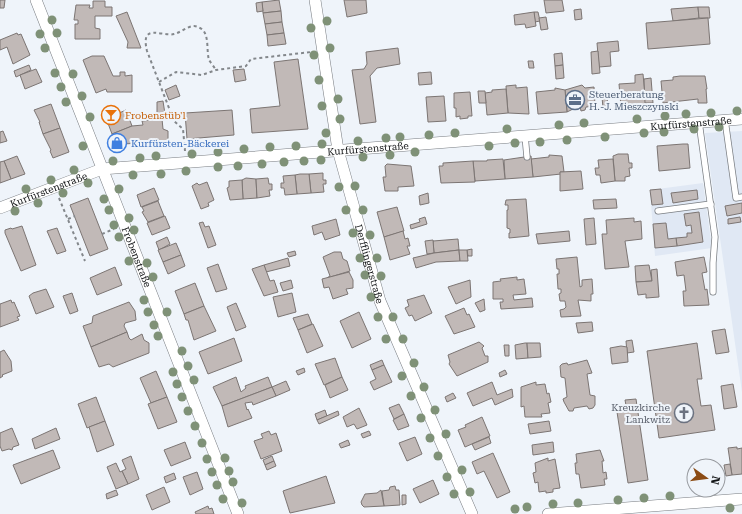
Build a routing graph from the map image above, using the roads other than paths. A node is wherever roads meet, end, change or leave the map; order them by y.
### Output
1 (36, 0) edge
2 (315, 0) edge
3 (742, 119) edge
4 (725, 120) junction
5 (699, 122) junction
6 (525, 136) junction
7 (338, 150) junction
8 (527, 157) dead end
9 (102, 169) junction
10 (742, 197) edge
11 (711, 204) junction
12 (0, 208) edge
13 (658, 211) dead end
14 (713, 292) dead end
15 (742, 499) edge
16 (238, 514) edge
17 (472, 514) edge
18 (548, 514) edge

1 - 9 street, Frobenstraße
2 - 7 street, Derfflingerstraße
3 - 4 street, Kurfürstenstraße
4 - 5 street, Kurfürstenstraße
4 - 10 lane
5 - 6 street, Kurfürstenstraße
5 - 11 lane
6 - 7 street, Kurfürstenstraße
6 - 8 lane
7 - 9 street, Kurfürstenstraße
7 - 17 street, Derfflingerstraße
9 - 12 street, Kurfürstenstraße
9 - 16 street, Frobenstraße
11 - 13 lane
11 - 14 lane
15 - 18 street

